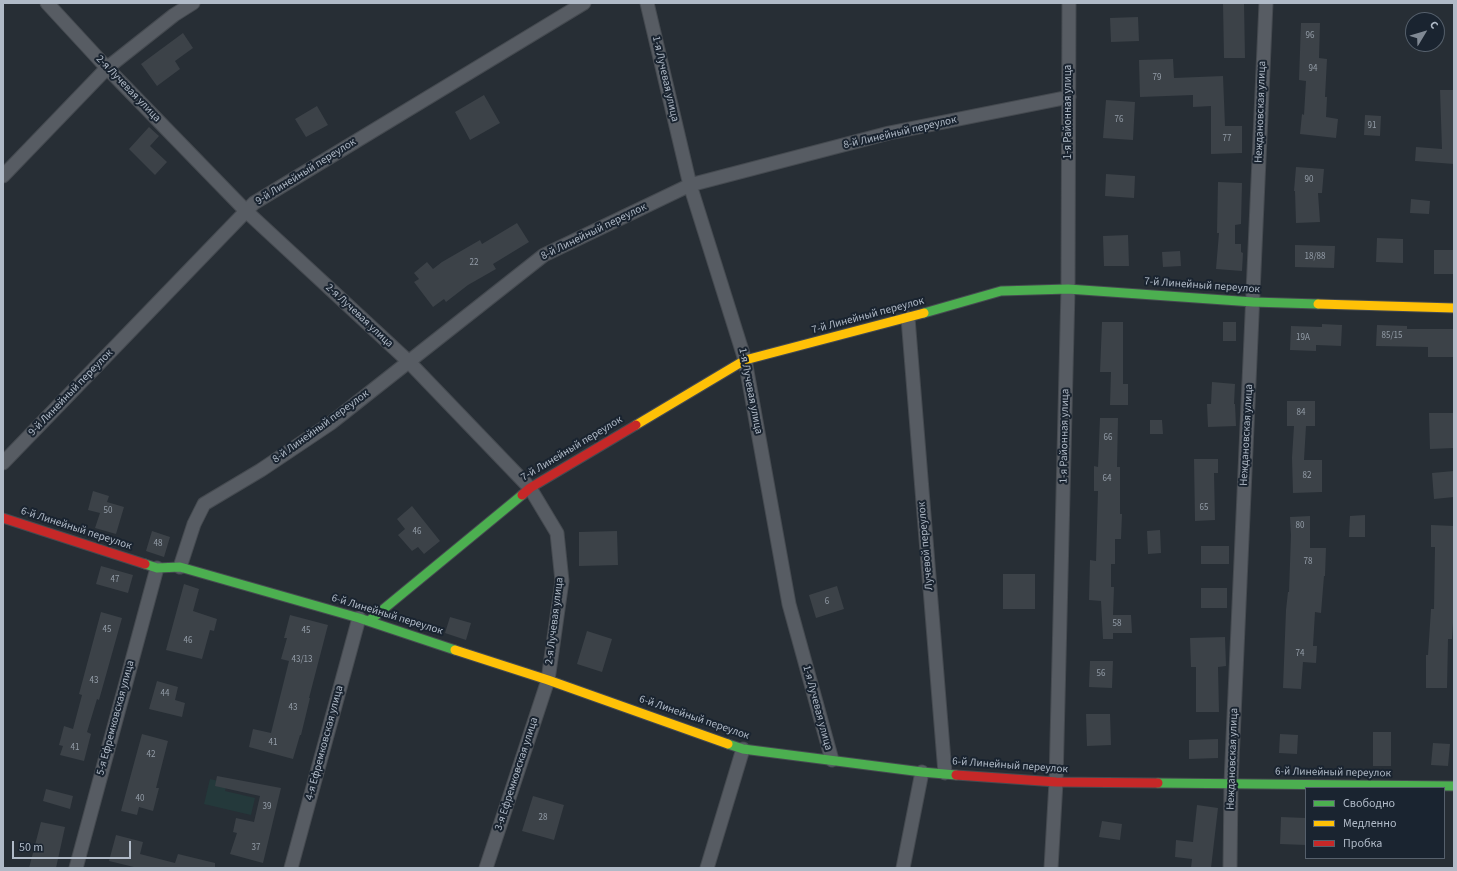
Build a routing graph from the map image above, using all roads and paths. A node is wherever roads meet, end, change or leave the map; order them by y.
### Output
1 (46, 3) edge
2 (193, 3) edge
3 (584, 3) edge
4 (647, 3) edge
5 (1069, 3) edge
6 (1266, 3) edge
7 (107, 68) junction
8 (1069, 97) junction
9 (3, 176) edge
10 (690, 185) junction
11 (246, 211) junction
12 (1068, 289) junction
13 (1253, 302) junction
14 (1454, 308) edge
15 (908, 318) junction
16 (745, 360) junction
17 (408, 361) junction
18 (3, 463) edge
19 (530, 488) junction
20 (3, 518) edge
21 (180, 567) junction
22 (157, 568) junction
23 (364, 619) junction
24 (548, 680) junction
25 (743, 749) junction
26 (832, 760) junction
27 (922, 772) junction
28 (945, 773) junction
29 (1056, 782) junction
30 (1231, 784) junction
31 (1454, 786) edge
32 (76, 868) edge
33 (291, 868) edge
34 (486, 868) edge
35 (707, 868) edge
36 (903, 868) edge
37 (1051, 868) edge
38 (1230, 868) edge

1 - 7 street, 2-я Лучевая улица
2 - 7 street
3 - 11 street, 9-й Линейный переулок
4 - 10 street, 1-я Лучевая улица
5 - 8 street, 1-я Районная улица
6 - 13 street, Неждановская улица
7 - 9 street
7 - 11 street, 2-я Лучевая улица
8 - 10 street, 8-й Линейный переулок
8 - 12 street, 1-я Районная улица
10 - 16 street, 1-я Лучевая улица
10 - 17 street, 8-й Линейный переулок
11 - 17 street, 2-я Лучевая улица
11 - 18 street, 9-й Линейный переулок
12 - 13 street, 7-й Линейный переулок
12 - 15 street, 7-й Линейный переулок
12 - 29 street, 1-я Районная улица
13 - 14 street, 7-й Линейный переулок
13 - 30 street, Неждановская улица
15 - 16 street, 7-й Линейный переулок
15 - 28 street, Лучевой переулок
16 - 19 street, 7-й Линейный переулок
16 - 26 street, 1-я Лучевая улица
17 - 19 street, 2-я Лучевая улица
17 - 21 street, 8-й Линейный переулок
19 - 23 street, 7-й Линейный переулок
19 - 24 street, 2-я Лучевая улица
20 - 22 street, 6-й Линейный переулок
21 - 22 street, 6-й Линейный переулок
21 - 23 street, 6-й Линейный переулок
22 - 32 street, 5-я Ефремковская улица
23 - 24 street, 6-й Линейный переулок
23 - 33 street, 4-я Ефремковская улица
24 - 25 street, 6-й Линейный переулок
24 - 34 street, 3-я Ефремковская улица
25 - 26 street, 6-й Линейный переулок
25 - 35 street
26 - 27 street, 6-й Линейный переулок
27 - 28 street, 6-й Линейный переулок
27 - 36 street
28 - 29 street, 6-й Линейный переулок
29 - 30 street, 6-й Линейный переулок
29 - 37 street, 1-я Районная улица
30 - 31 street, 6-й Линейный переулок
30 - 38 street, Неждановская улица

